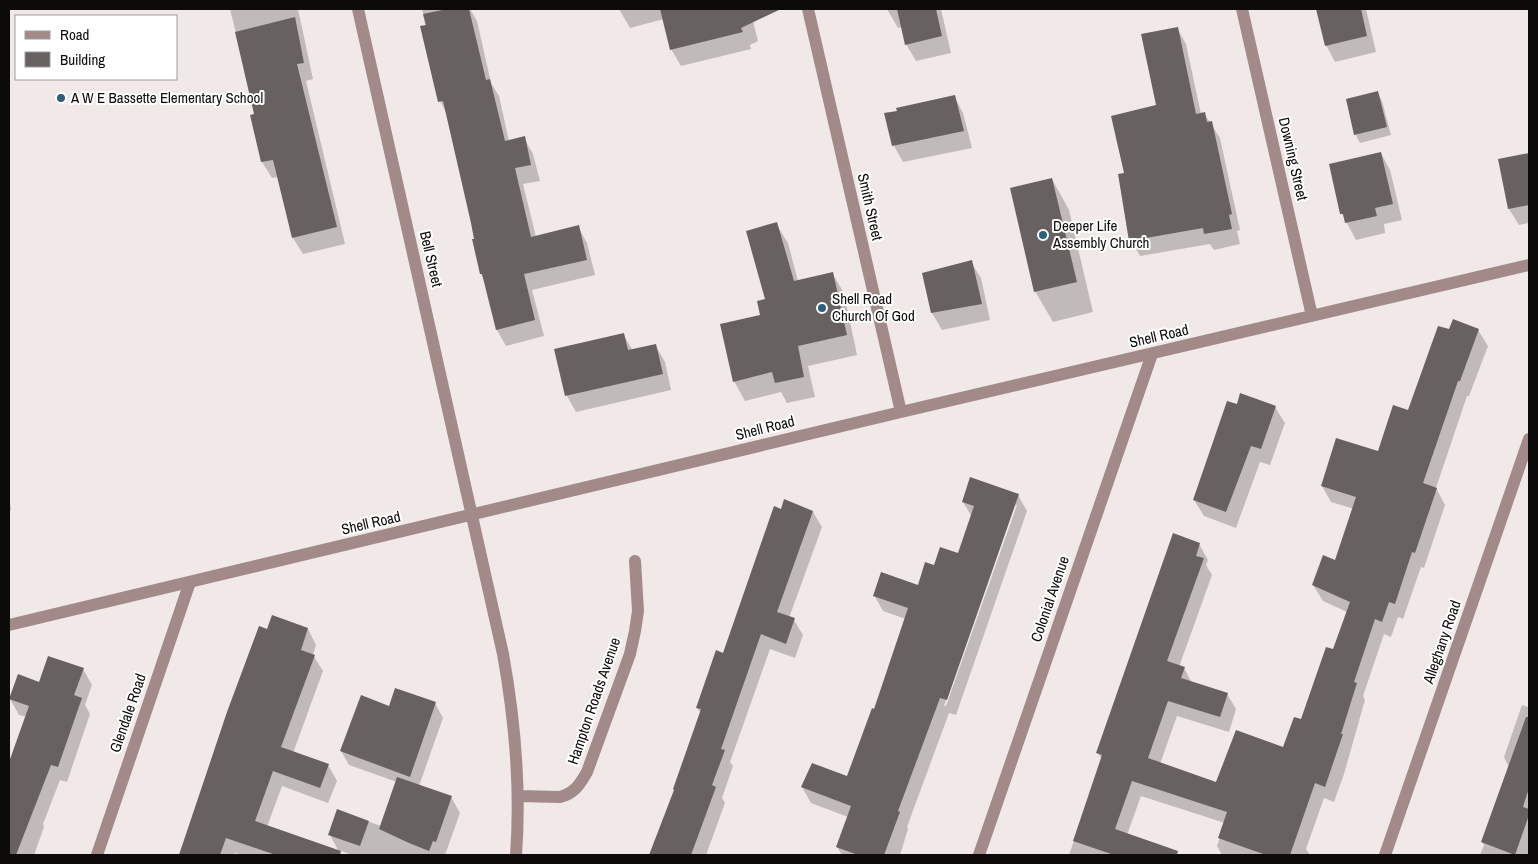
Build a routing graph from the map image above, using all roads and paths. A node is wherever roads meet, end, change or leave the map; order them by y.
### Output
1 (358, 9) edge
2 (808, 9) edge
3 (1242, 9) edge
4 (1529, 265) edge
5 (1312, 316) junction
6 (1152, 354) junction
7 (901, 412) junction
8 (1529, 439) edge
9 (472, 516) junction
10 (635, 560) dead end
11 (190, 582) junction
12 (9, 625) edge
13 (518, 796) junction
14 (97, 855) edge
15 (516, 855) edge
16 (979, 855) edge
17 (1385, 855) edge

1 - 9 street, Bell Street
2 - 7 street, Smith Street
3 - 5 street, Downing Street
4 - 5 street, Shell Road
5 - 6 street, Shell Road
6 - 7 street, Shell Road
6 - 16 street, Colonial Avenue
7 - 9 street, Shell Road
8 - 17 street, Alleghany Road
9 - 11 street, Shell Road
9 - 13 street
10 - 13 street, Hampton Roads Avenue
11 - 12 street, Shell Road
11 - 14 street, Glendale Road
13 - 15 street

